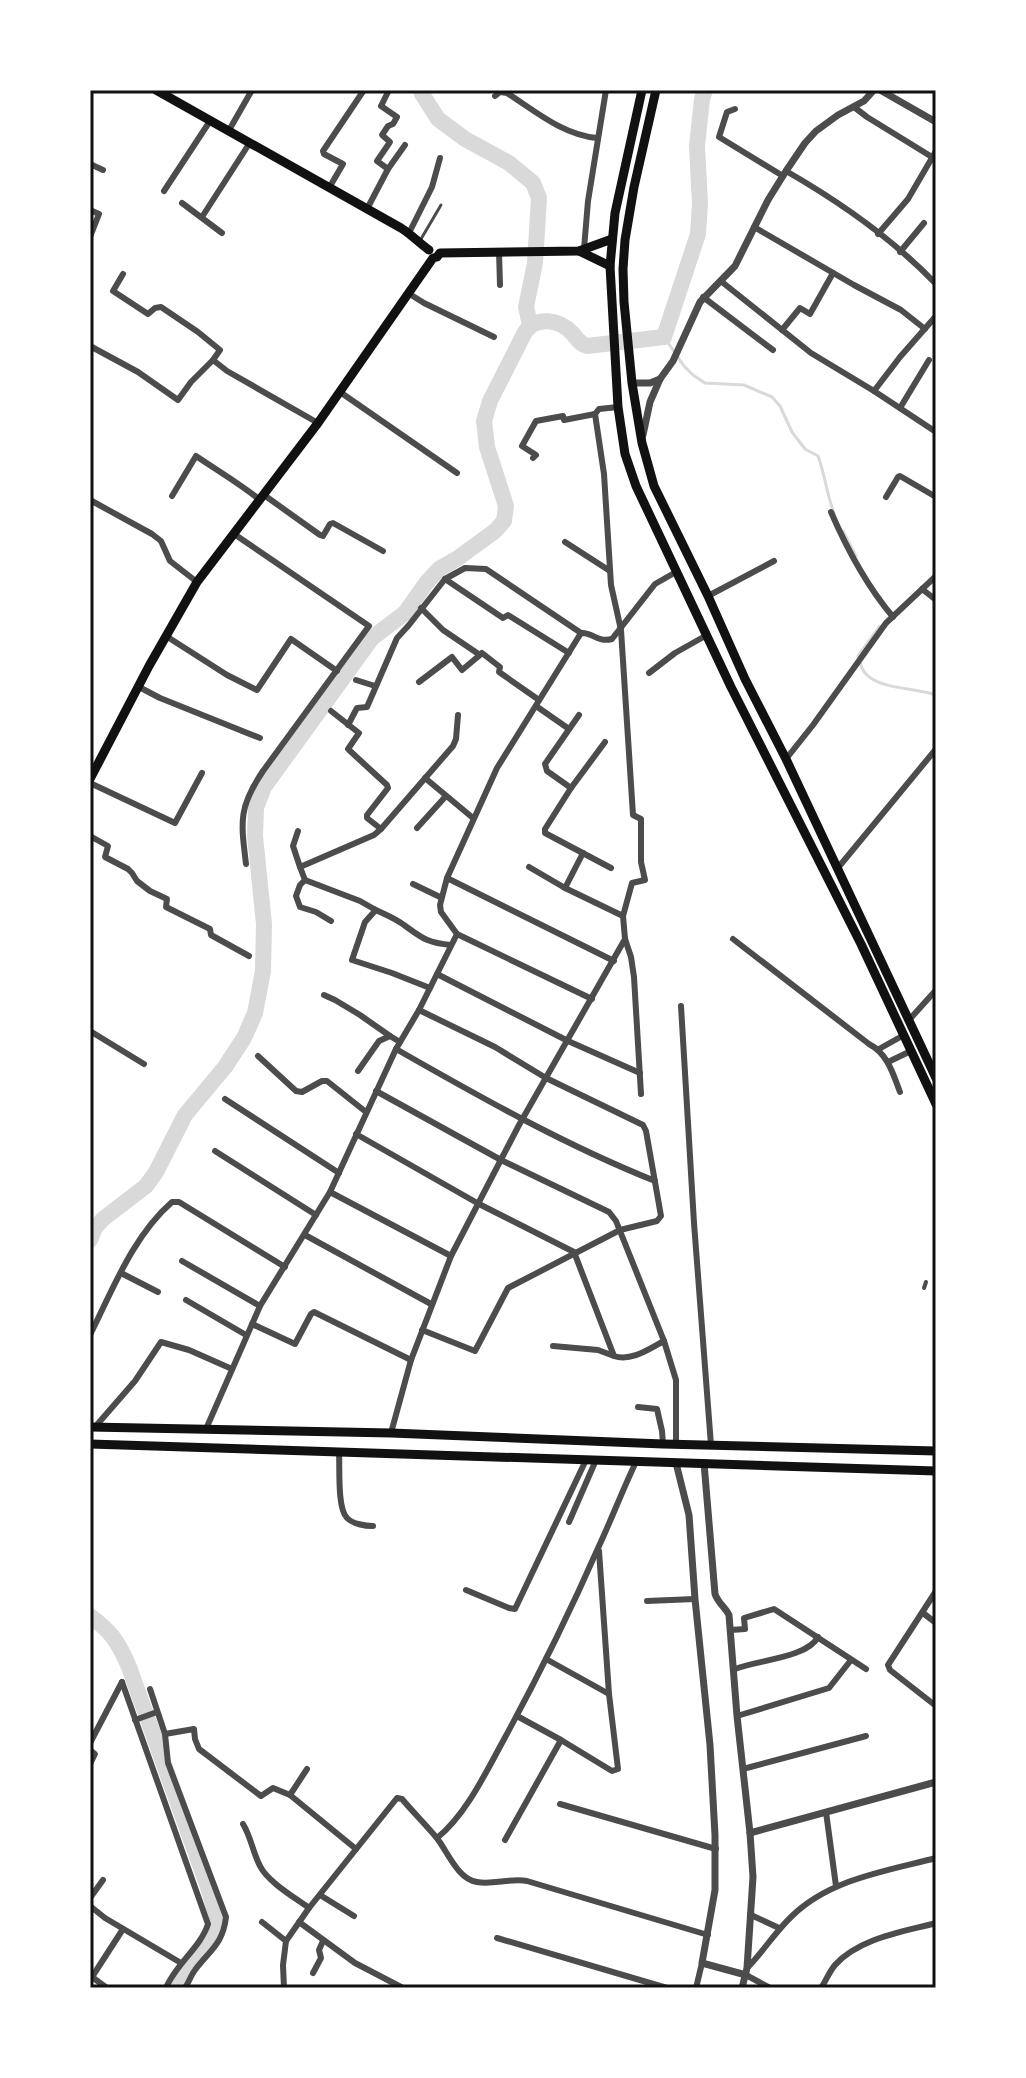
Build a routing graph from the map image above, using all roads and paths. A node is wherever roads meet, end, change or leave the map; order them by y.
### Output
1 (156, 90) edge
2 (252, 90) edge
3 (364, 90) edge
4 (389, 90) edge
5 (606, 90) edge
6 (642, 90) edge
7 (656, 90) edge
8 (874, 90) edge
9 (880, 90) edge
10 (170, 94) edge
11 (495, 96) dead end
12 (854, 107) junction
13 (735, 109) dead end
14 (210, 121) junction
15 (936, 122) edge
16 (228, 132) junction
17 (597, 138) junction
18 (249, 144) junction
19 (405, 145) dead end
20 (934, 154) edge
21 (440, 158) dead end
22 (90, 164) edge
23 (388, 169) junction
24 (103, 170) dead end
25 (784, 174) junction
26 (329, 188) junction
27 (164, 191) dead end
28 (182, 203) dead end
29 (441, 205) dead end
30 (367, 209) junction
31 (90, 210) edge
32 (202, 217) junction
33 (924, 223) dead end
34 (754, 227) junction
35 (222, 233) dead end
36 (878, 234) junction
37 (90, 237) edge
38 (415, 237) junction
39 (612, 239) junction
40 (581, 250) junction
41 (499, 251) junction
42 (434, 252) junction
43 (900, 252) junction
44 (610, 266) junction
45 (833, 273) junction
46 (123, 274) dead end
47 (722, 282) junction
48 (936, 284) edge
49 (500, 285) dead end
50 (408, 293) junction
51 (703, 297) junction
52 (936, 316) edge
53 (925, 329) junction
54 (782, 330) junction
55 (494, 337) dead end
56 (90, 346) edge
57 (773, 350) dead end
58 (213, 360) junction
59 (929, 360) dead end
60 (660, 379) junction
61 (632, 381) junction
62 (874, 391) junction
63 (340, 392) junction
64 (618, 407) junction
65 (900, 408) junction
66 (595, 414) junction
67 (936, 421) edge
68 (318, 423) junction
69 (933, 431) edge
70 (642, 443) junction
71 (533, 458) dead end
72 (457, 473) dead end
73 (172, 496) dead end
74 (262, 497) junction
75 (886, 497) dead end
76 (936, 497) edge
77 (90, 500) edge
78 (831, 512) dead end
79 (234, 534) junction
80 (565, 542) dead end
81 (383, 551) dead end
82 (774, 561) dead end
83 (610, 571) junction
84 (676, 572) junction
85 (936, 576) edge
86 (445, 579) junction
87 (197, 582) junction
88 (922, 589) junction
89 (708, 596) junction
90 (936, 600) edge
91 (421, 608) junction
92 (893, 617) junction
93 (621, 630) junction
94 (581, 633) junction
95 (707, 635) junction
96 (166, 636) junction
97 (483, 652) junction
98 (569, 653) junction
99 (462, 670) junction
100 (337, 671) junction
101 (649, 673) dead end
102 (466, 678) dead end
103 (745, 679) junction
104 (356, 680) dead end
105 (419, 682) dead end
106 (375, 686) junction
107 (139, 687) junction
108 (731, 687) junction
109 (537, 703) junction
110 (331, 711) dead end
111 (458, 715) dead end
112 (579, 715) dead end
113 (348, 725) junction
114 (569, 729) junction
115 (260, 738) dead end
116 (605, 742) dead end
117 (936, 749) edge
118 (786, 759) junction
119 (202, 773) dead end
120 (425, 778) junction
121 (90, 781) edge
122 (571, 788) junction
123 (446, 796) junction
124 (473, 818) junction
125 (417, 828) dead end
126 (381, 829) junction
127 (298, 831) dead end
128 (90, 836) edge
129 (583, 853) junction
130 (246, 864) dead end
131 (300, 867) junction
132 (529, 867) dead end
133 (611, 868) dead end
134 (837, 869) junction
135 (447, 878) junction
136 (305, 880) junction
137 (413, 884) dead end
138 (565, 888) junction
139 (440, 897) junction
140 (374, 909) junction
141 (624, 919) junction
142 (331, 921) dead end
143 (457, 934) junction
144 (625, 939) junction
145 (733, 939) dead end
146 (451, 945) junction
147 (249, 956) dead end
148 (614, 961) junction
149 (437, 974) junction
150 (430, 988) junction
151 (936, 990) edge
152 (324, 995) dead end
153 (592, 999) junction
154 (681, 1006) dead end
155 (419, 1010) junction
156 (909, 1020) junction
157 (90, 1031) edge
158 (904, 1035) junction
159 (390, 1036) junction
160 (568, 1041) junction
161 (400, 1042) junction
162 (396, 1049) junction
163 (879, 1049) junction
164 (911, 1051) junction
165 (258, 1056) dead end
166 (888, 1062) junction
167 (144, 1064) dead end
168 (358, 1071) dead end
169 (640, 1073) junction
170 (546, 1078) junction
171 (936, 1078) edge
172 (376, 1091) junction
173 (900, 1092) dead end
174 (641, 1094) dead end
175 (225, 1099) dead end
176 (936, 1104) edge
177 (366, 1112) junction
178 (523, 1119) junction
179 (356, 1134) junction
180 (215, 1151) dead end
181 (501, 1160) junction
182 (339, 1173) junction
183 (655, 1181) junction
184 (330, 1192) junction
185 (479, 1204) junction
186 (316, 1215) junction
187 (620, 1230) junction
188 (305, 1235) junction
189 (574, 1252) junction
190 (451, 1256) junction
191 (182, 1261) dead end
192 (285, 1267) junction
193 (121, 1273) junction
194 (158, 1292) dead end
195 (186, 1300) dead end
196 (431, 1304) junction
197 (260, 1306) junction
198 (252, 1324) junction
199 (422, 1330) junction
200 (90, 1335) edge
201 (246, 1335) junction
202 (664, 1341) junction
203 (553, 1346) dead end
204 (614, 1356) junction
205 (411, 1360) junction
206 (232, 1369) junction
207 (638, 1407) dead end
208 (92, 1427) edge
209 (206, 1429) junction
210 (391, 1433) junction
211 (90, 1444) edge
212 (663, 1444) junction
213 (676, 1444) junction
214 (711, 1445) junction
215 (936, 1451) edge
216 (339, 1452) junction
217 (591, 1460) junction
218 (636, 1462) junction
219 (676, 1463) junction
220 (704, 1463) junction
221 (936, 1471) edge
222 (569, 1522) dead end
223 (373, 1526) dead end
224 (599, 1548) junction
225 (466, 1590) dead end
226 (936, 1591) edge
227 (695, 1599) junction
228 (647, 1601) dead end
229 (923, 1613) junction
230 (936, 1623) edge
231 (731, 1630) junction
232 (818, 1637) junction
233 (546, 1659) junction
234 (851, 1660) junction
235 (735, 1669) junction
236 (866, 1669) dead end
237 (150, 1689) dead end
238 (609, 1694) junction
239 (936, 1706) edge
240 (156, 1712) junction
241 (517, 1716) junction
242 (737, 1716) junction
243 (137, 1719) junction
244 (101, 1724) dead end
245 (165, 1734) junction
246 (866, 1736) dead end
247 (561, 1740) junction
248 (90, 1747) edge
249 (90, 1764) edge
250 (307, 1769) dead end
251 (743, 1769) junction
252 (936, 1782) edge
253 (290, 1795) junction
254 (560, 1804) dead end
255 (826, 1812) junction
256 (243, 1824) dead end
257 (750, 1833) junction
258 (437, 1838) junction
259 (505, 1840) dead end
260 (356, 1849) junction
261 (716, 1849) junction
262 (936, 1858) edge
263 (103, 1880) dead end
264 (836, 1886) junction
265 (320, 1895) junction
266 (90, 1898) edge
267 (90, 1906) edge
268 (309, 1908) junction
269 (751, 1915) junction
270 (354, 1916) dead end
271 (262, 1922) dead end
272 (299, 1922) junction
273 (936, 1923) edge
274 (779, 1928) junction
275 (123, 1929) junction
276 (708, 1935) junction
277 (497, 1938) dead end
278 (286, 1941) junction
279 (323, 1941) junction
280 (181, 1963) junction
281 (702, 1963) junction
282 (746, 1972) junction
283 (313, 1973) dead end
284 (91, 1976) edge
285 (107, 1988) edge
286 (166, 1988) edge
287 (185, 1988) edge
288 (284, 1988) edge
289 (403, 1988) edge
290 (667, 1988) edge
291 (696, 1988) edge
292 (742, 1988) edge
293 (770, 1988) edge
294 (821, 1988) edge

1 - 10 main road
2 - 16 street
3 - 26 street
4 - 23 street
5 - 17 street
6 - 39 main road
7 - 61 main road
8 - 12 street
9 - 15 street
10 - 14 main road
11 - 17 street
12 - 20 street
12 - 25 street
13 - 25 street
14 - 16 main road
14 - 27 street
16 - 18 main road
17 - 40 street
18 - 26 main road
18 - 32 street
19 - 23 street
20 - 36 street
21 - 38 street
22 - 24 street
23 - 30 street
25 - 34 street
25 - 36 street
26 - 30 main road
28 - 32 street
29 - 38 lane
30 - 38 main road
31 - 37 street
32 - 35 street
33 - 43 street
34 - 45 street
34 - 47 street
36 - 43 street
38 - 42 main road
39 - 40 main road
39 - 44 main road
40 - 41 main road
40 - 44 main road
41 - 42 main road
41 - 49 street
42 - 50 main road
43 - 48 street
44 - 64 main road
45 - 53 street
45 - 54 street
46 - 58 street
47 - 51 street
47 - 54 street
50 - 55 street
50 - 63 main road
51 - 57 street
51 - 60 street
52 - 53 street
53 - 62 street
54 - 62 street
56 - 58 street
58 - 68 street
59 - 65 street
60 - 61 street
60 - 70 street
61 - 70 main road
62 - 65 street
63 - 68 main road
63 - 72 street
64 - 66 street
64 - 84 main road
65 - 69 street
66 - 71 street
66 - 83 street
67 - 69 street
68 - 74 main road
70 - 89 main road
73 - 74 street
74 - 79 main road
74 - 81 street
75 - 76 street
77 - 87 street
78 - 92 street
79 - 87 main road
79 - 100 street
80 - 83 street
82 - 89 street
83 - 93 street
84 - 93 street
84 - 95 main road
85 - 88 street
86 - 91 street
86 - 94 street
86 - 98 street
87 - 96 main road
88 - 90 street
88 - 92 street
89 - 103 main road
91 - 97 street
91 - 106 street
92 - 118 street
93 - 94 street
93 - 141 street
94 - 98 street
95 - 101 street
95 - 108 main road
96 - 100 street
96 - 107 main road
97 - 99 street
97 - 109 street
98 - 109 street
99 - 102 street
99 - 105 street
100 - 130 street
103 - 108 main road
103 - 118 main road
104 - 106 street
106 - 113 street
107 - 115 street
107 - 121 main road
108 - 158 main road
109 - 114 street
109 - 124 street
110 - 113 street
111 - 120 street
112 - 114 street
113 - 126 street
114 - 122 street
116 - 122 street
117 - 134 street
118 - 134 main road
119 - 121 street
120 - 123 street
120 - 126 street
122 - 129 street
123 - 124 street
123 - 125 street
124 - 135 street
126 - 131 street
127 - 131 street
128 - 147 street
129 - 133 street
129 - 138 street
131 - 136 street
132 - 138 street
134 - 156 main road
135 - 139 street
135 - 148 street
136 - 140 street
136 - 142 street
137 - 139 street
138 - 141 street
139 - 143 street
140 - 146 street
140 - 150 street
141 - 144 street
143 - 146 street
143 - 153 street
144 - 148 street
144 - 169 street
145 - 163 street
146 - 149 street
148 - 153 street
149 - 150 street
149 - 160 street
150 - 155 street
151 - 156 street
152 - 159 street
153 - 160 street
154 - 214 street
155 - 161 street
155 - 170 street
156 - 171 main road
157 - 167 street
158 - 163 street
158 - 164 main road
159 - 161 street
159 - 168 street
160 - 169 street
160 - 170 street
161 - 162 street
162 - 172 street
162 - 178 street
163 - 166 street
164 - 166 street
164 - 176 main road
165 - 177 street
166 - 173 street
169 - 174 street
170 - 178 street
170 - 183 street
172 - 177 street
172 - 181 street
175 - 182 street
177 - 179 street
178 - 181 street
178 - 183 street
179 - 182 street
179 - 185 street
180 - 186 street
181 - 185 street
181 - 187 street
182 - 184 street
183 - 187 street
184 - 186 street
184 - 190 street
185 - 189 street
185 - 190 street
186 - 188 street
187 - 189 street
187 - 202 street
188 - 192 street
188 - 196 street
189 - 199 street
189 - 204 street
190 - 196 street
191 - 197 street
192 - 193 street
192 - 197 street
193 - 194 street
193 - 200 street
195 - 201 street
196 - 199 street
197 - 198 street
198 - 201 street
198 - 205 street
199 - 205 street
201 - 206 street
202 - 204 street
202 - 213 street
203 - 204 street
205 - 210 street
206 - 208 street
206 - 209 street
207 - 212 street
208 - 209 main road
209 - 210 main road
210 - 212 main road
211 - 216 main road
212 - 213 main road
213 - 214 main road
214 - 215 main road
216 - 217 main road
216 - 223 street
217 - 218 main road
217 - 222 street
217 - 225 street
218 - 219 main road
218 - 224 street
219 - 220 main road
219 - 227 street
220 - 221 main road
220 - 231 street
224 - 233 street
224 - 238 street
226 - 229 street
227 - 228 street
227 - 261 street
229 - 230 street
229 - 239 street
231 - 232 street
231 - 235 street
232 - 234 street
232 - 235 street
233 - 238 street
233 - 241 street
234 - 236 street
234 - 242 street
235 - 242 street
237 - 240 street
238 - 247 street
240 - 243 street
240 - 245 street
241 - 247 street
241 - 258 street
242 - 251 street
243 - 248 street
243 - 280 street
244 - 248 street
245 - 253 street
245 - 287 street
246 - 251 street
247 - 259 street
248 - 249 street
250 - 253 street
251 - 257 street
252 - 255 street
253 - 260 street
254 - 261 street
255 - 257 street
255 - 264 street
256 - 268 street
257 - 269 street
258 - 260 street
258 - 276 street
260 - 265 street
261 - 276 street
262 - 264 street
263 - 266 street
264 - 274 street
265 - 268 street
265 - 270 street
267 - 275 street
268 - 272 street
269 - 274 street
269 - 282 street
271 - 278 street
272 - 278 street
272 - 279 street
273 - 294 street
274 - 282 street
275 - 280 street
275 - 284 street
276 - 281 street
277 - 290 street
278 - 288 street
279 - 283 street
279 - 289 street
280 - 286 street
281 - 282 street
281 - 291 street
282 - 292 street
282 - 293 street
284 - 285 street

